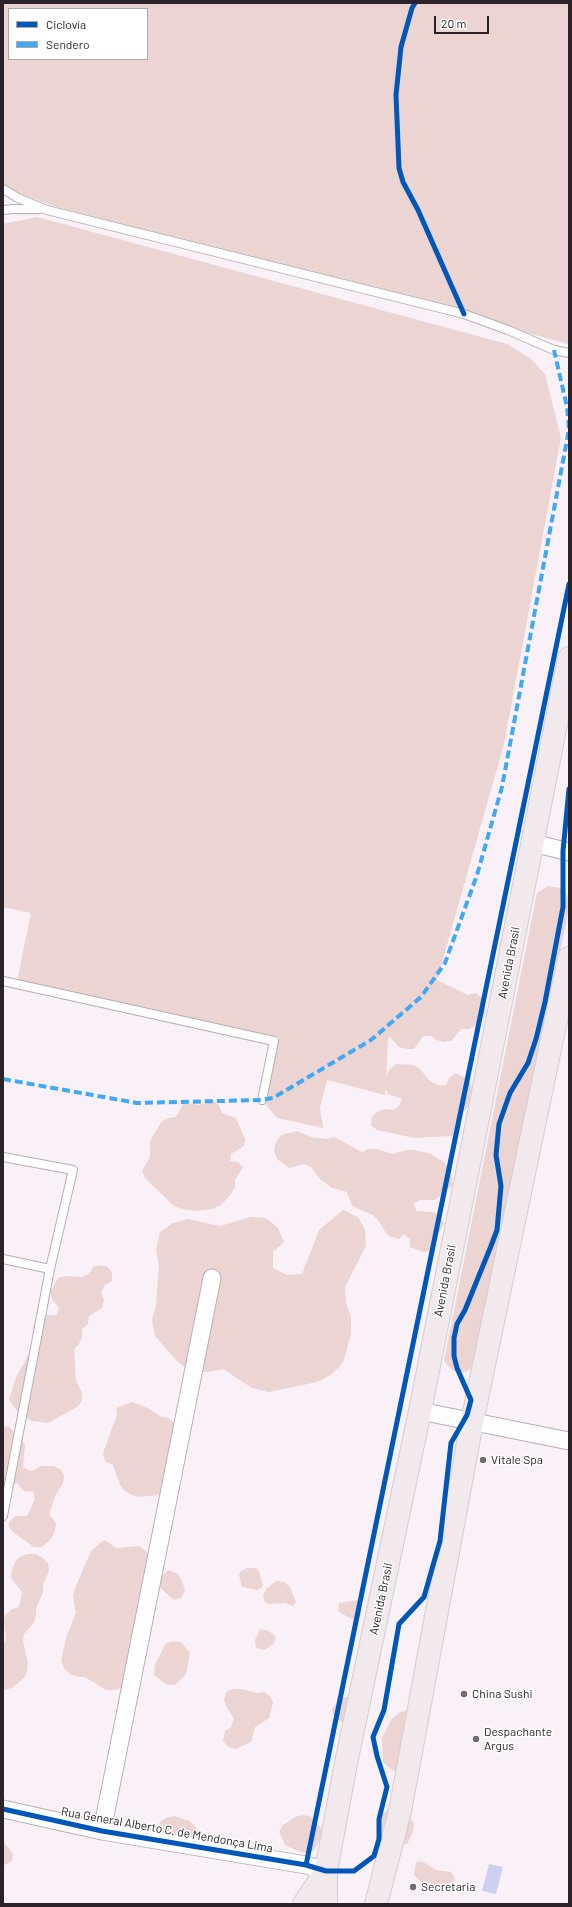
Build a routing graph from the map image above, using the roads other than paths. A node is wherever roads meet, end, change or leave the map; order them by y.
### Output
1 (3, 189) edge
2 (3, 210) edge
3 (47, 210) junction
4 (569, 353) edge
5 (569, 658) edge
6 (533, 843) junction
7 (569, 852) edge
8 (569, 958) edge
9 (3, 981) edge
10 (262, 1100) dead end
11 (3, 1157) edge
12 (3, 1260) edge
13 (50, 1269) junction
14 (212, 1278) dead end
15 (420, 1411) junction
16 (472, 1422) junction
17 (569, 1441) edge
18 (3, 1516) edge
19 (3, 1809) edge
20 (102, 1831) junction
21 (326, 1871) junction
22 (304, 1904) edge
23 (326, 1904) edge
24 (376, 1904) edge

1 - 3 lane
2 - 3 lane
3 - 4 lane
5 - 6 main road, Avenida Brasil
6 - 7 street
6 - 15 main road, Avenida Brasil
8 - 16 main road
9 - 10 lane
11 - 13 lane
12 - 13 lane
13 - 18 lane
14 - 20 street
15 - 16 street
15 - 21 main road, Avenida Brasil
16 - 17 street
16 - 24 main road
19 - 20 street, Rua General Alberto C. de Mendonça Lima
20 - 21 street, Rua General Alberto C. de Mendonça Lima
21 - 22 main road
21 - 23 main road, Avenida Brasil

